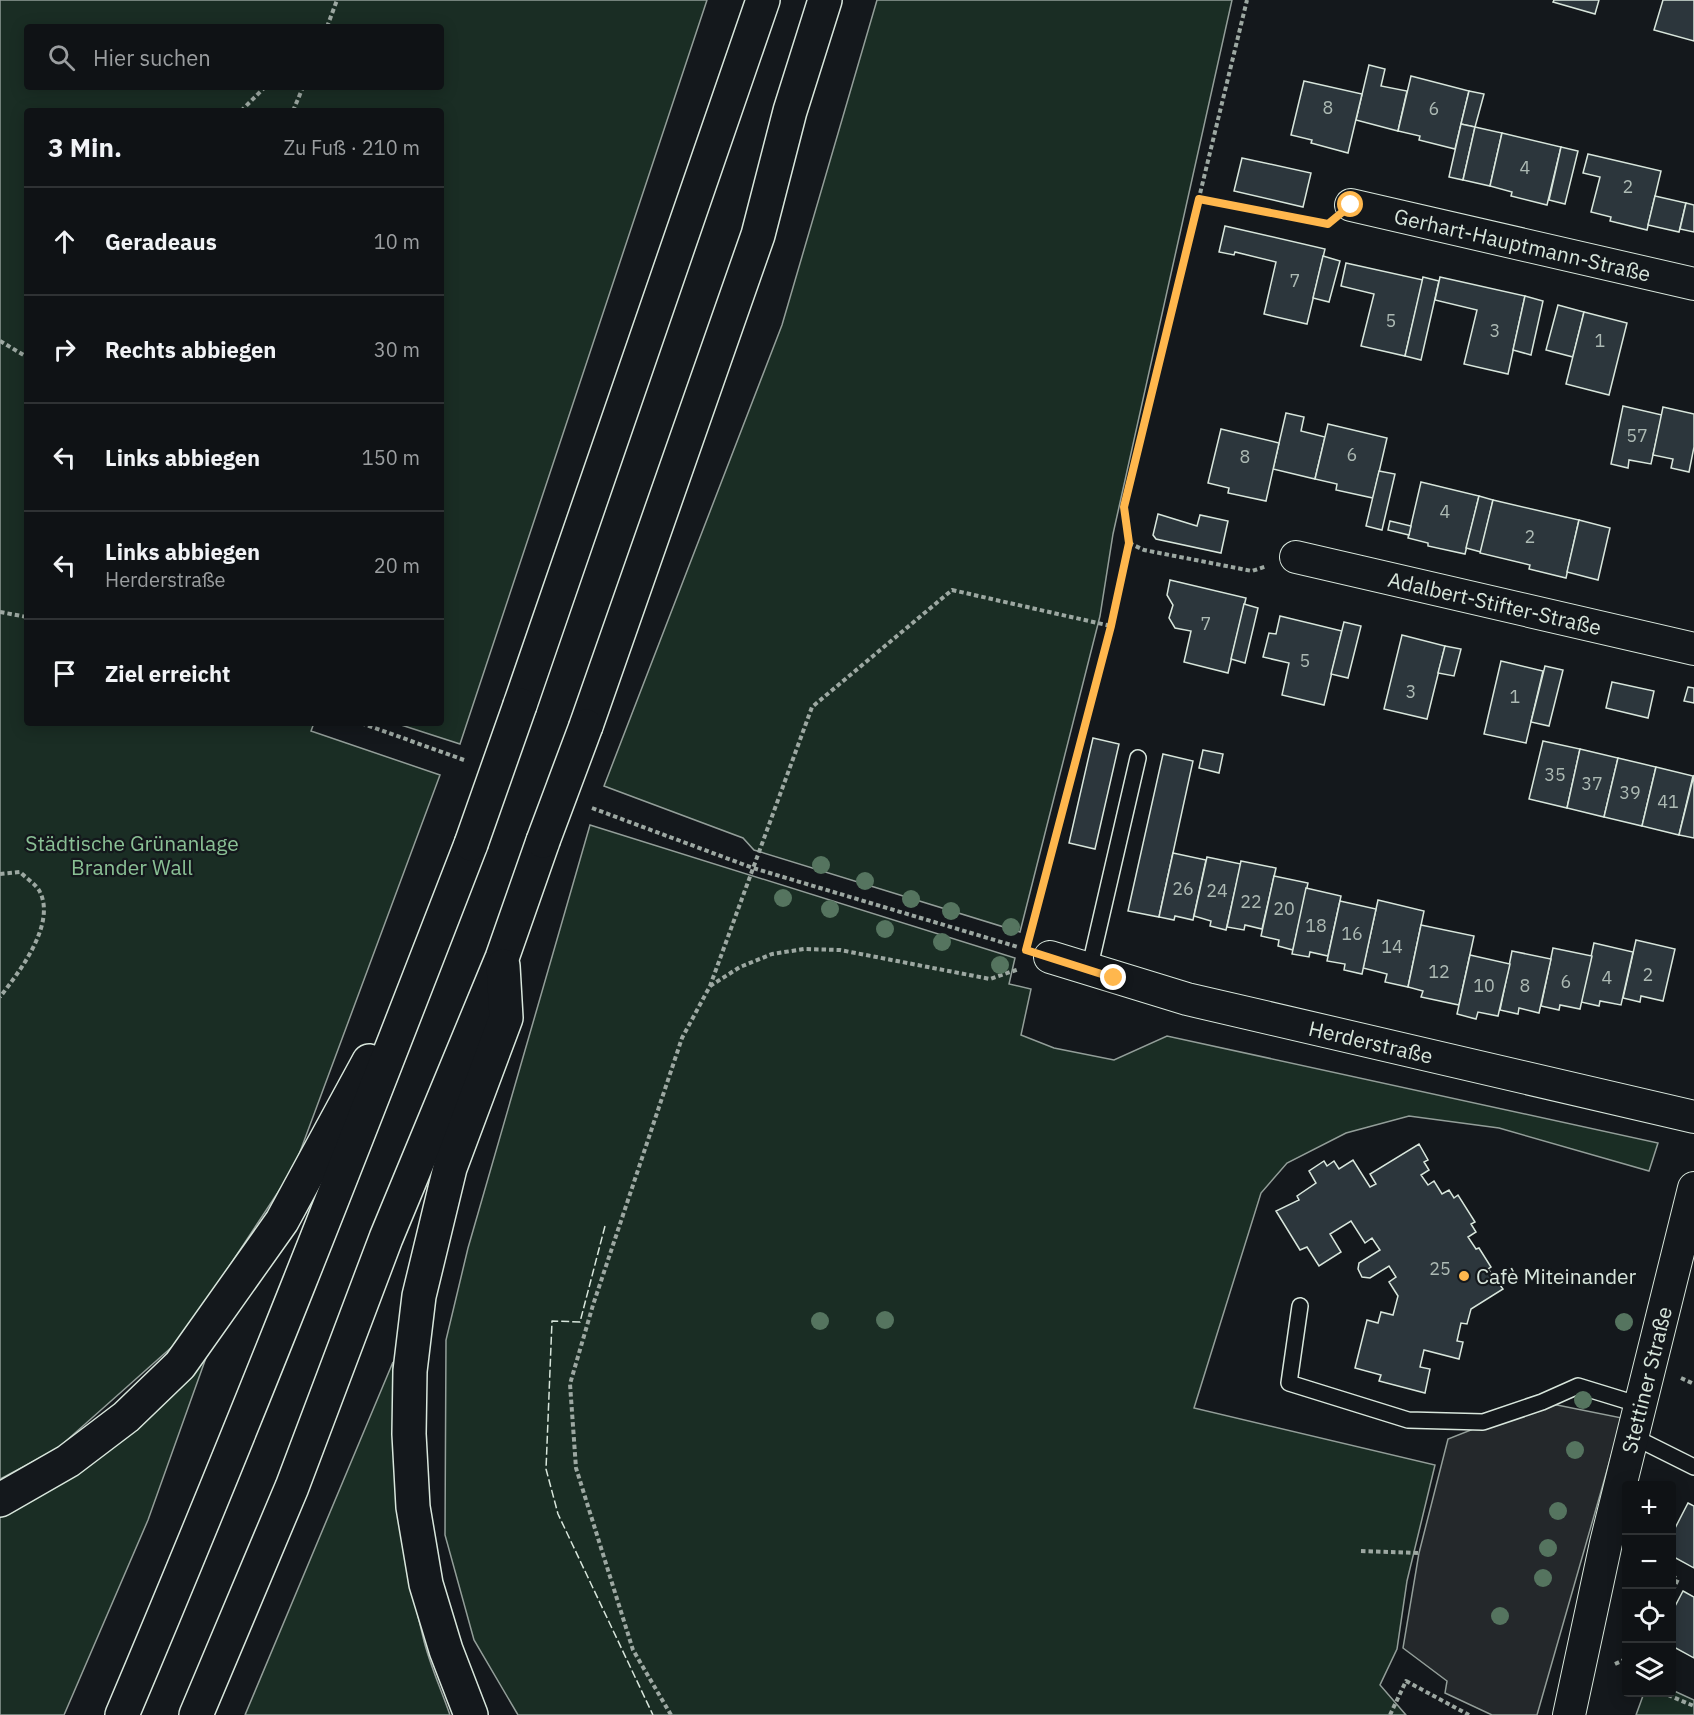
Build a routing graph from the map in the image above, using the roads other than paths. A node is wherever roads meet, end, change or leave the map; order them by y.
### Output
1 (763, 0) edge
2 (825, 0) edge
3 (1351, 205) road end
4 (1694, 284) edge
5 (1296, 557) road end
6 (1694, 649) edge
7 (1138, 758) dead end
8 (430, 949) junction
9 (1038, 954) road end
10 (502, 958) junction
11 (1089, 970) junction
12 (1694, 1117) edge
13 (1694, 1188) edge
14 (1300, 1306) dead end
15 (1640, 1404) junction
16 (1632, 1436) junction
17 (1694, 1467) edge
18 (0, 1500) edge
19 (122, 1715) edge
20 (196, 1715) edge
21 (471, 1715) edge
22 (1569, 1715) edge

1 - 8 highway, bridge
2 - 10 highway, bridge
3 - 4 street, Gerhart-Hauptmann-Straße
5 - 6 street, Adalbert-Stifter-Straße
7 - 11 lane
8 - 18 highway
8 - 19 highway
9 - 11 street, Herderstraße
10 - 20 highway
10 - 21 highway
11 - 12 street, Herderstraße
13 - 15 street, Stettiner Straße
14 - 15 lane
15 - 16 street, Stettiner Straße
16 - 17 lane
16 - 22 street, Stettiner Straße

